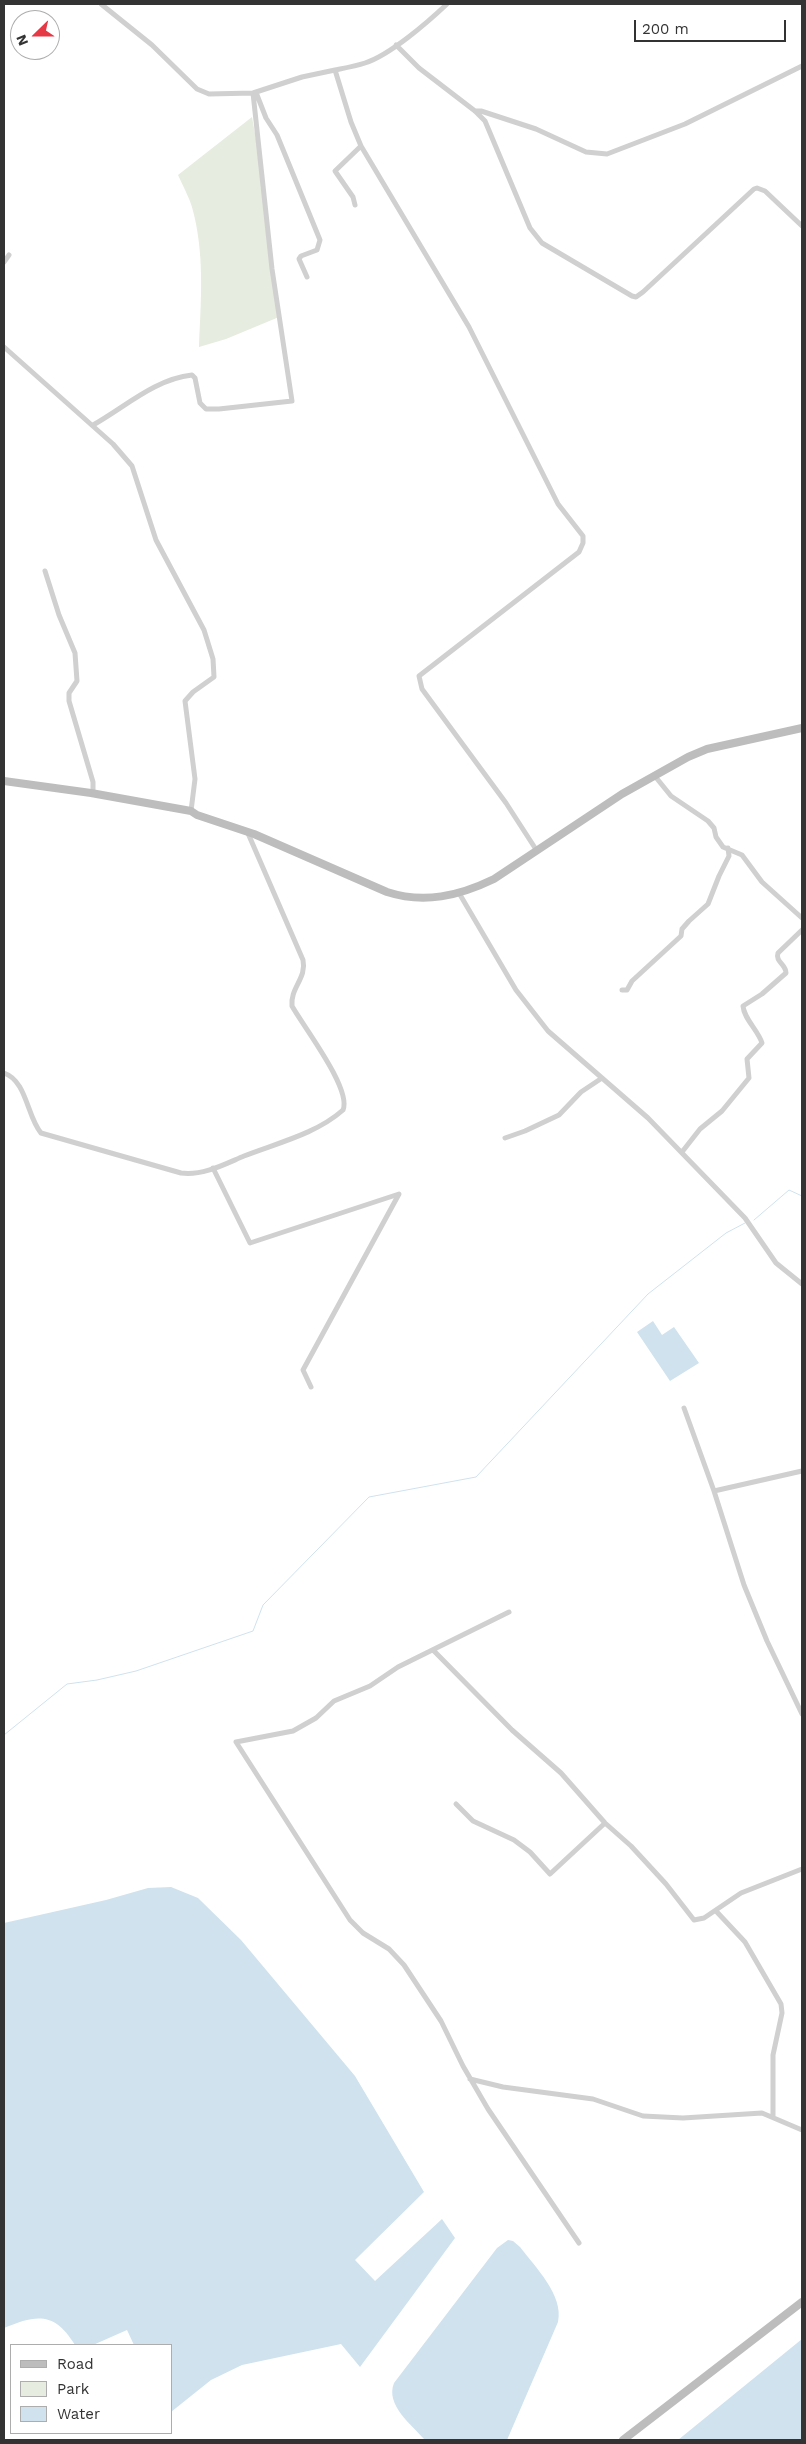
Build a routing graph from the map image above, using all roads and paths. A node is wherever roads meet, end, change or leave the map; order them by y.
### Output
1 (101, 4) edge
2 (447, 4) edge
3 (396, 46) junction
4 (802, 66) edge
5 (335, 70) junction
6 (253, 93) junction
7 (475, 111) junction
8 (361, 146) junction
9 (355, 205) dead end
10 (802, 226) edge
11 (9, 255) dead end
12 (4, 262) edge
13 (307, 277) dead end
14 (4, 347) edge
15 (93, 425) junction
16 (45, 571) dead end
17 (802, 728) edge
18 (654, 775) junction
19 (4, 781) edge
20 (93, 793) junction
21 (191, 811) junction
22 (246, 831) junction
23 (728, 848) junction
24 (537, 851) junction
25 (459, 893) junction
26 (802, 918) edge
27 (802, 930) edge
28 (622, 990) dead end
29 (4, 1073) edge
30 (602, 1078) junction
31 (505, 1138) dead end
32 (682, 1152) junction
33 (213, 1168) junction
34 (802, 1284) edge
35 (311, 1387) dead end
36 (684, 1408) dead end
37 (802, 1471) edge
38 (714, 1491) junction
39 (509, 1612) dead end
40 (434, 1651) junction
41 (802, 1714) edge
42 (456, 1804) dead end
43 (605, 1823) junction
44 (802, 1869) edge
45 (716, 1910) junction
46 (470, 2079) junction
47 (774, 2117) junction
48 (802, 2130) edge
49 (579, 2243) dead end
50 (802, 2302) edge
51 (623, 2440) edge

1 - 6 street
2 - 3 street
3 - 5 street
3 - 7 street
4 - 7 street
5 - 6 street
5 - 8 street
6 - 13 street
6 - 15 street
7 - 10 street
8 - 9 street
8 - 24 street
11 - 12 street
14 - 15 street
15 - 21 street
16 - 20 street
17 - 18 street
18 - 23 street
18 - 24 street
19 - 20 street
20 - 21 street
21 - 22 street
22 - 25 street
22 - 33 street
23 - 26 street
23 - 28 street
24 - 25 street
25 - 30 street
27 - 32 street
29 - 33 street
30 - 31 street
30 - 32 street
32 - 34 street
33 - 35 street
36 - 38 street
37 - 38 street
38 - 41 street
39 - 40 street
40 - 43 street
40 - 46 street
42 - 43 street
43 - 45 street
44 - 45 street
45 - 47 street
46 - 47 street
46 - 49 street
47 - 48 street
50 - 51 street

